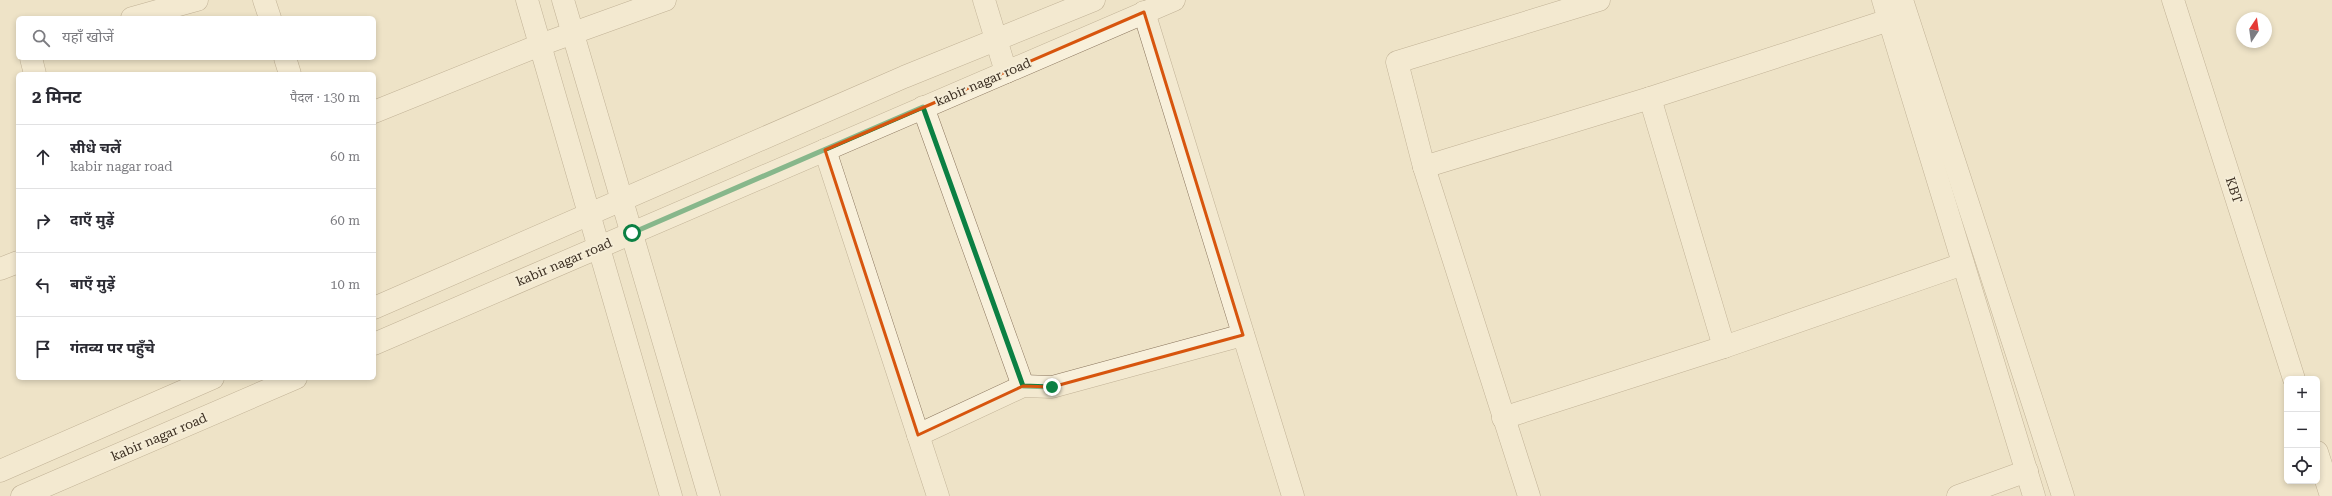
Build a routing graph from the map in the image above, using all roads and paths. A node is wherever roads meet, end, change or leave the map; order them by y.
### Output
1 (197, 0) edge
2 (264, 0) edge
3 (527, 0) edge
4 (563, 0) edge
5 (665, 0) edge
6 (984, 0) edge
7 (1094, 0) edge
8 (1174, 0) edge
9 (1600, 0) edge
10 (1883, 0) edge
11 (1902, 0) edge
12 (2173, 0) edge
13 (1144, 12) junction
14 (139, 16) edge
15 (269, 16) edge
16 (1889, 20) junction
17 (573, 33) junction
18 (996, 39) junction
19 (540, 45) junction
20 (32, 60) edge
21 (286, 60) edge
22 (34, 72) edge
23 (289, 72) edge
24 (1006, 72) junction
25 (1650, 98) junction
26 (923, 107) junction
27 (376, 111) edge
28 (825, 150) junction
29 (1424, 168) junction
30 (622, 200) junction
31 (589, 214) junction
32 (632, 233) junction
33 (599, 247) junction
34 (16, 263) edge
35 (1964, 264) junction
36 (0, 269) edge
37 (376, 307) edge
38 (1243, 335) junction
39 (376, 343) edge
40 (1724, 347) junction
41 (2293, 376) edge
42 (208, 380) edge
43 (291, 380) edge
44 (1023, 386) junction
45 (1503, 418) junction
46 (918, 435) junction
47 (2320, 461) edge
48 (0, 471) edge
49 (2026, 471) junction
50 (669, 495) edge
51 (22, 496) edge
52 (709, 496) edge
53 (938, 496) edge
54 (1292, 496) edge
55 (1529, 496) edge
56 (1958, 496) edge
57 (2034, 496) edge
58 (2063, 496) edge
59 (2331, 496) edge

1 - 14 street
2 - 15 street
3 - 19 street
4 - 17 street
5 - 17 street
6 - 18 street
7 - 18 street
8 - 13 street, kabir nagar road
9 - 29 street
10 - 16 street
11 - 58 street
12 - 41 street, KBT
13 - 24 street, kabir nagar road
13 - 38 street
16 - 25 street
16 - 35 street
17 - 19 street
17 - 30 street
18 - 24 street
18 - 30 street
19 - 27 street
19 - 31 street
20 - 22 street
21 - 23 street
24 - 26 street, kabir nagar road
25 - 29 street
25 - 40 street
26 - 28 street, kabir nagar road
26 - 44 street
28 - 32 street, kabir nagar road
28 - 46 street
29 - 45 street
30 - 31 street
30 - 32 street
31 - 33 street
31 - 37 street
32 - 33 street, kabir nagar road
32 - 52 street
33 - 39 street, kabir nagar road
33 - 50 street
34 - 36 street
35 - 40 street
35 - 49 street
38 - 44 street
38 - 54 street
40 - 45 street
42 - 48 street
43 - 51 street, kabir nagar road
44 - 46 street
45 - 55 street
46 - 53 street
47 - 59 street
49 - 56 street
49 - 57 street

